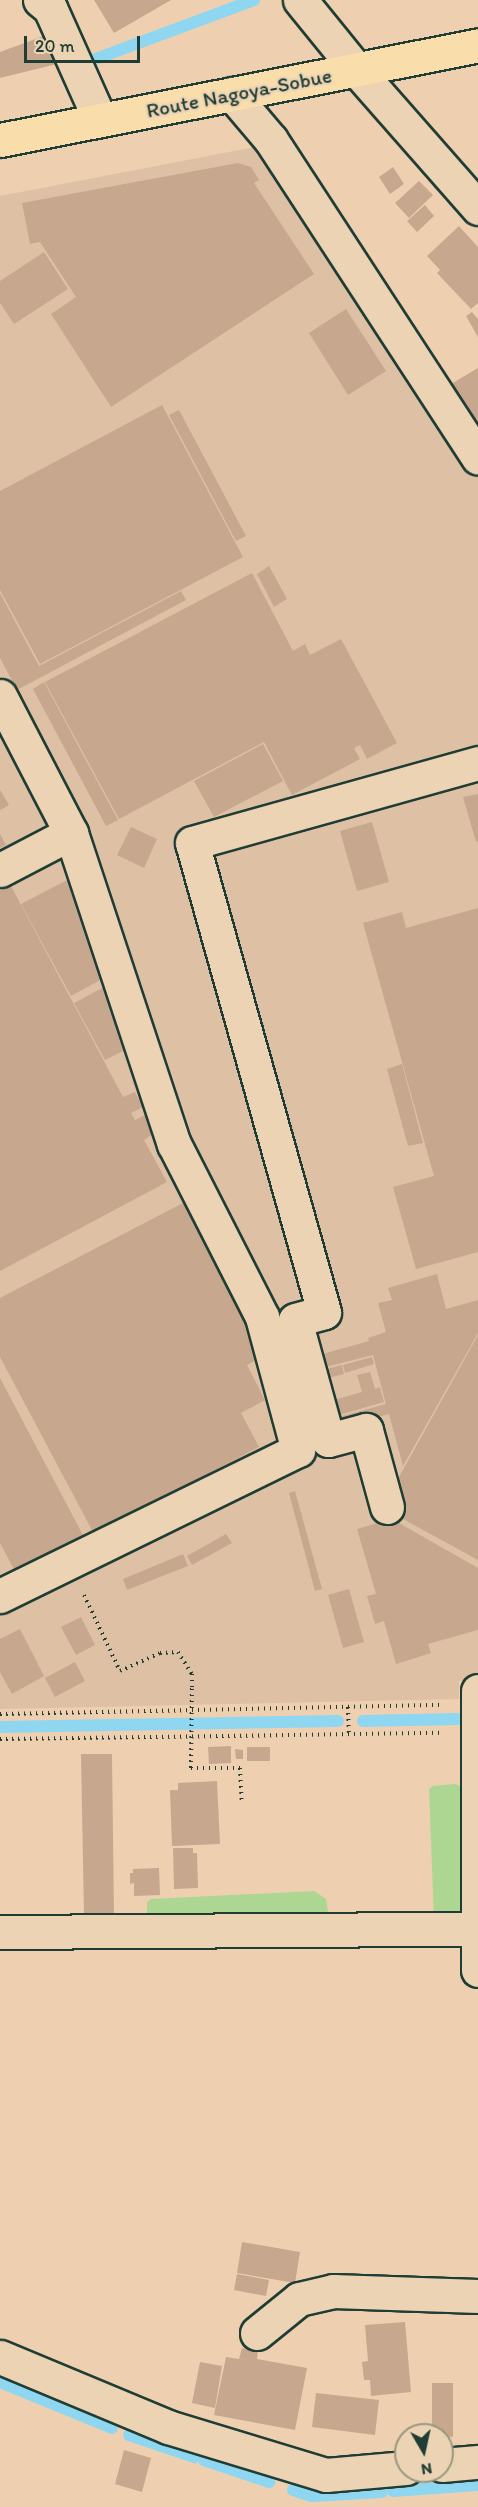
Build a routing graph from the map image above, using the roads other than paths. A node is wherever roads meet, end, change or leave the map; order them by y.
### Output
1 (40, 0) edge
2 (300, 0) edge
3 (478, 45) edge
4 (356, 69) junction
5 (232, 94) junction
6 (100, 120) junction
7 (0, 140) edge
8 (478, 208) edge
9 (478, 458) edge
10 (0, 696) edge
11 (478, 763) edge
12 (71, 833) junction
13 (0, 870) edge
14 (387, 1506) dead end
15 (0, 1596) edge
16 (477, 1709) edge
17 (478, 1929) edge
18 (0, 1932) edge
19 (478, 1970) edge
20 (478, 2296) edge
21 (258, 2333) dead end
22 (0, 2357) edge
23 (478, 2462) edge
24 (454, 2464) edge
25 (394, 2469) edge

1 - 6 street
2 - 4 street
3 - 4 main road, Route Nagoya-Sobue
4 - 5 main road, Route Nagoya-Sobue
4 - 8 street
5 - 6 main road, Route Nagoya-Sobue
5 - 9 street
6 - 7 main road, Route Nagoya-Sobue
10 - 12 street
11 - 14 street
12 - 13 street
12 - 15 street
16 - 17 street
17 - 18 street
17 - 19 street
20 - 21 street
22 - 25 street
23 - 24 street

